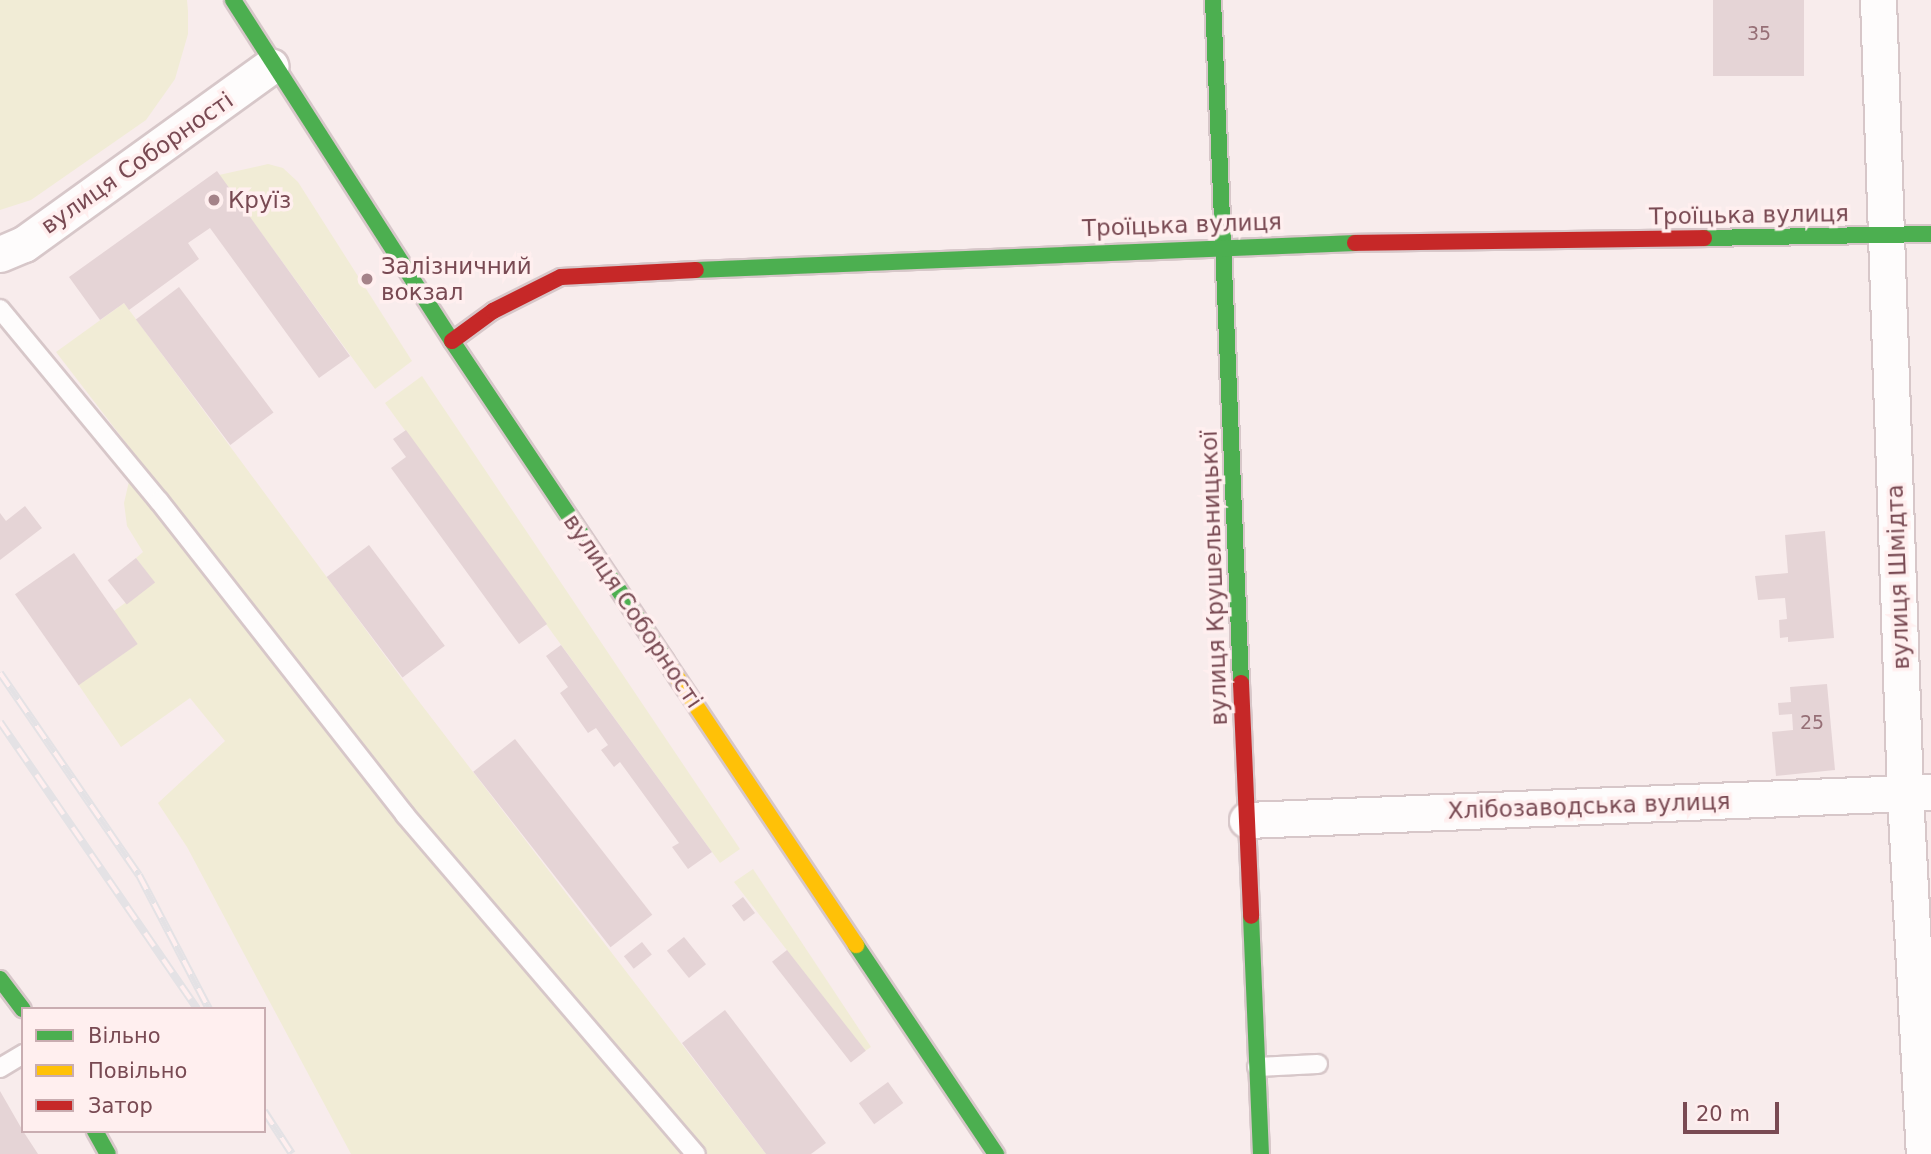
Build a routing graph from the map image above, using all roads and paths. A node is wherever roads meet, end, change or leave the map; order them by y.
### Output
1 (233, 0) edge
2 (1213, 0) edge
3 (1878, 0) edge
4 (271, 66) junction
5 (1931, 234) edge
6 (1887, 236) junction
7 (1223, 245) junction
8 (0, 254) edge
9 (0, 309) edge
10 (452, 341) junction
11 (1918, 793) edge
12 (1247, 820) junction
13 (0, 979) edge
14 (21, 1007) edge
15 (21, 1055) edge
16 (1318, 1064) dead end
17 (1257, 1067) junction
18 (0, 1068) edge
19 (96, 1133) edge
20 (108, 1154) edge
21 (696, 1154) edge
22 (996, 1154) edge
23 (1261, 1154) edge
24 (1924, 1154) edge

1 - 4 street, вулиця Соборності
2 - 7 street, вулиця Крушельницької
3 - 6 street, вулиця Шмідта
4 - 8 street, вулиця Соборності
4 - 10 street, вулиця Соборності
5 - 6 street, Троїцька вулиця
6 - 7 street, Троїцька вулиця
6 - 11 street, вулиця Шмідта
7 - 10 street, Троїцька вулиця
7 - 12 street, вулиця Крушельницької
9 - 21 lane
10 - 22 street, вулиця Соборності
11 - 12 street, Хлібозаводська вулиця
11 - 24 street, вулиця Шмідта
12 - 17 street, вулиця Крушельницької
13 - 14 street
15 - 18 lane
16 - 17 lane
17 - 23 street, вулиця Крушельницької
19 - 20 street

